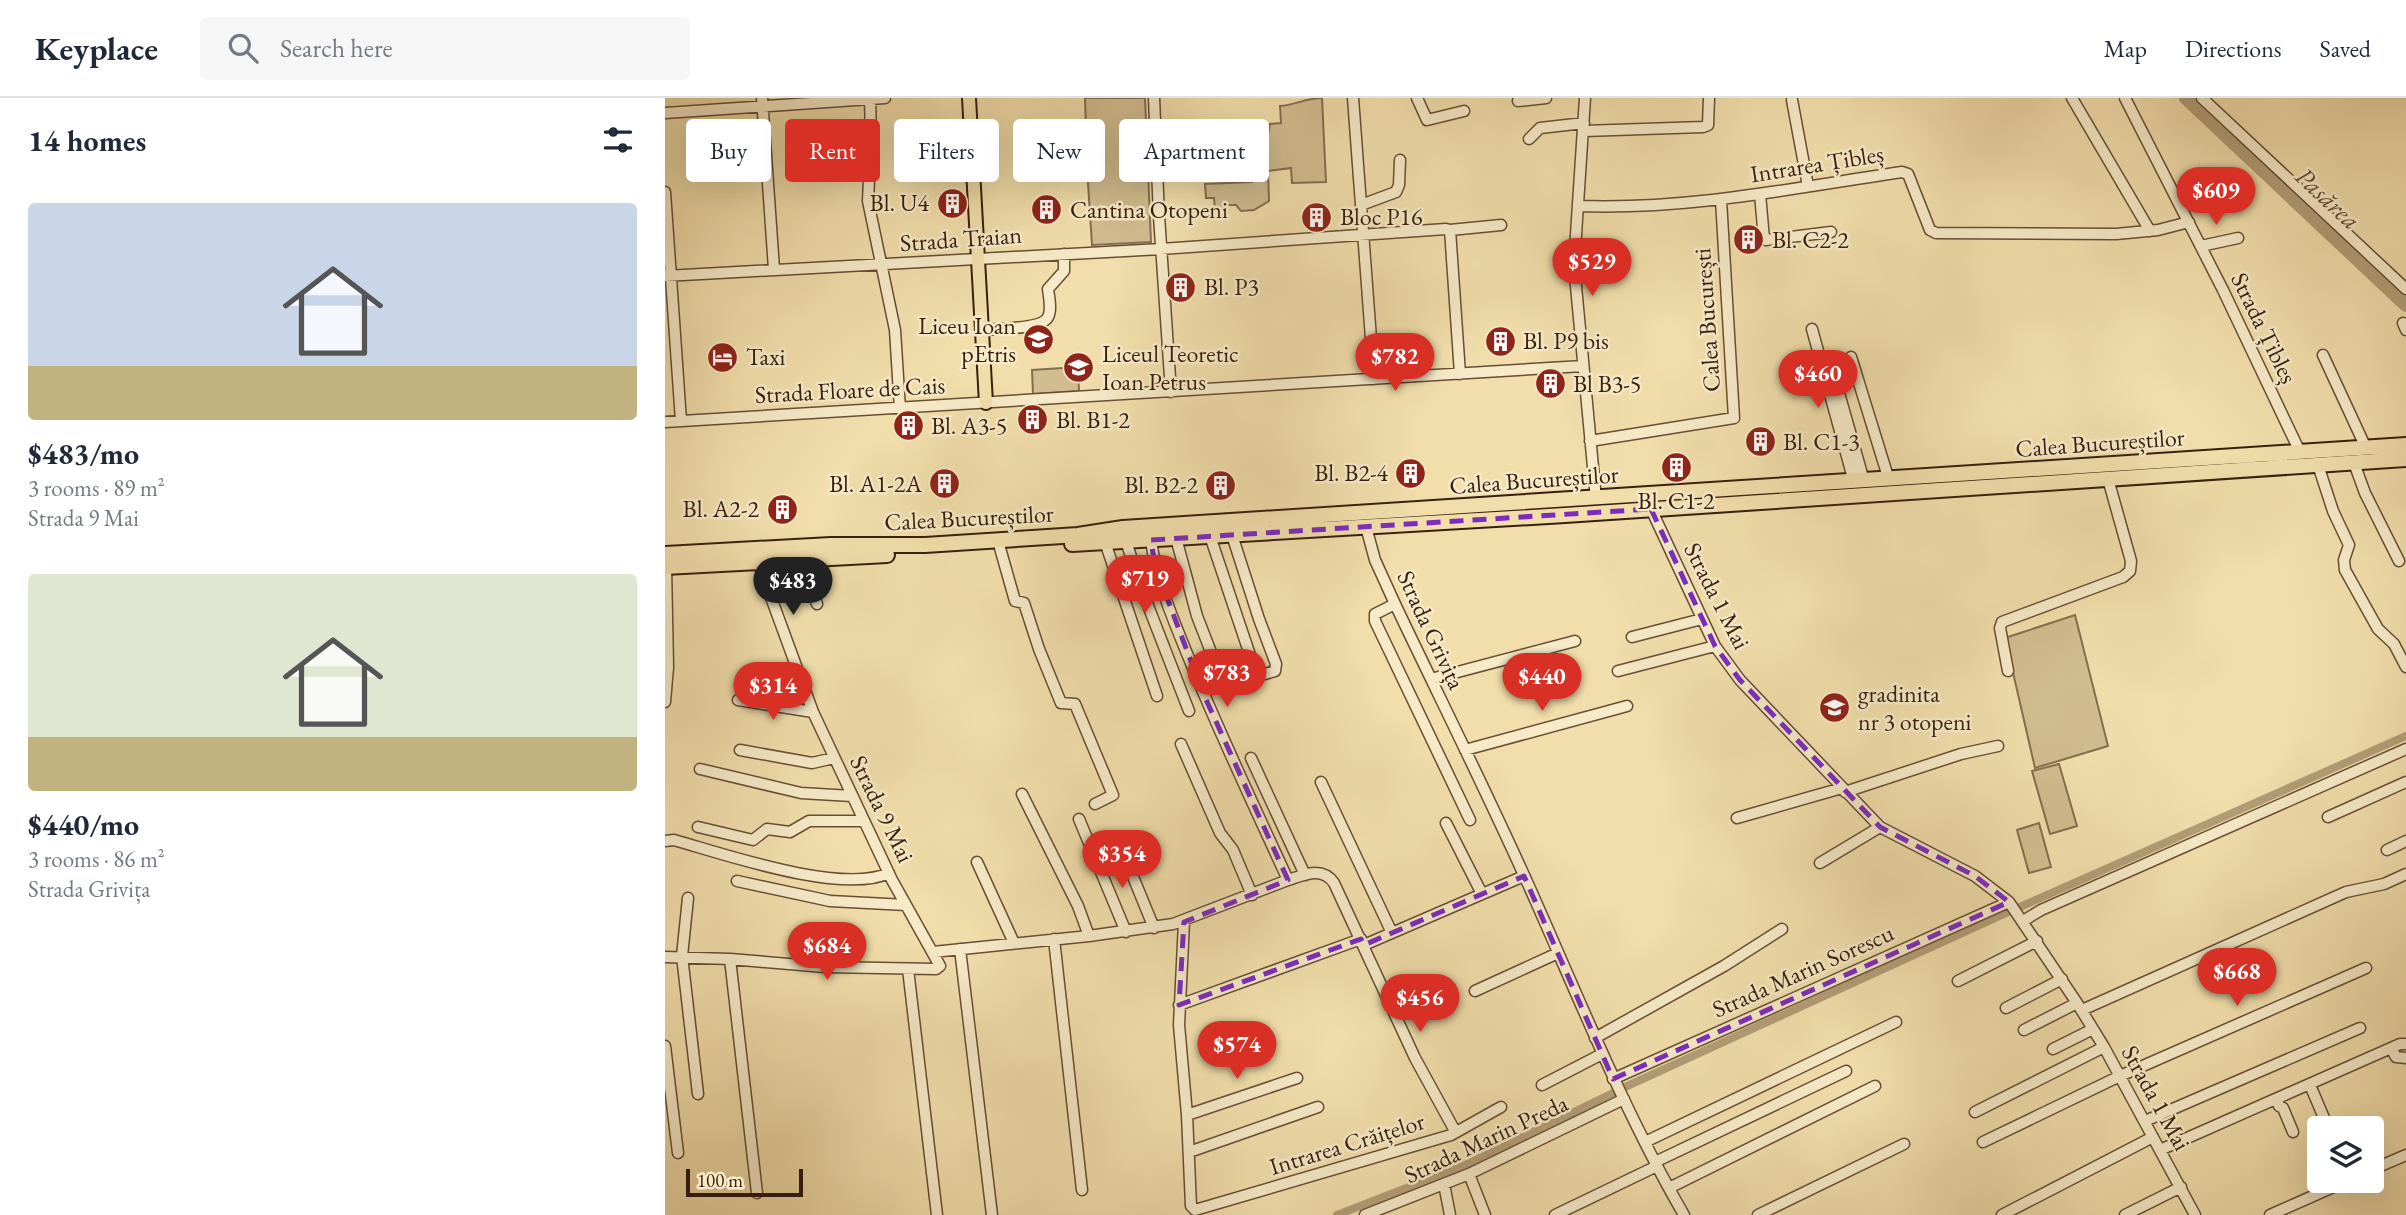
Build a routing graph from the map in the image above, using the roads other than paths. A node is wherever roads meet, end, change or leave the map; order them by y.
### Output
1 (870, 98) edge
2 (885, 98) edge
3 (969, 98) edge
4 (1154, 98) edge
5 (1353, 98) edge
6 (1417, 98) edge
7 (1546, 98) edge
8 (1585, 98) edge
9 (1709, 98) edge
10 (2072, 98) edge
11 (2125, 98) edge
12 (2202, 98) edge
13 (1792, 100) dead end
14 (1518, 101) dead end
15 (763, 102) edge
16 (1464, 111) dead end
17 (665, 113) edge
18 (1584, 127) junction
19 (1529, 139) dead end
20 (1400, 160) dead end
21 (1808, 186) junction
22 (665, 191) edge
23 (1760, 194) junction
24 (1721, 200) junction
25 (1361, 205) junction
26 (1579, 206) junction
27 (2189, 222) junction
28 (1500, 225) dead end
29 (1450, 230) junction
30 (2150, 231) junction
31 (1831, 232) dead end
32 (1363, 235) junction
33 (2238, 238) dead end
34 (2201, 246) junction
35 (1161, 249) junction
36 (1064, 254) junction
37 (979, 260) junction
38 (881, 265) junction
39 (774, 269) junction
40 (668, 275) edge
41 (2406, 289) edge
42 (1812, 329) dead end
43 (983, 330) junction
44 (2323, 355) dead end
45 (1851, 356) dead end
46 (1583, 366) junction
47 (1460, 374) junction
48 (1374, 379) junction
49 (1837, 386) dead end
50 (1171, 392) junction
51 (986, 403) junction
52 (900, 409) junction
53 (681, 421) junction
54 (665, 422) edge
55 (1590, 441) junction
56 (2406, 445) edge
57 (2366, 448) junction
58 (2300, 452) junction
59 (2406, 459) edge
60 (2354, 463) junction
61 (2318, 466) junction
62 (2108, 479) junction
63 (1889, 480) junction
64 (1859, 482) junction
65 (1596, 499) junction
66 (1651, 509) junction
67 (1366, 527) junction
68 (1232, 535) junction
69 (1210, 536) junction
70 (1176, 538) junction
71 (1151, 540) junction
72 (1126, 541) junction
73 (1105, 542) junction
74 (1000, 548) junction
75 (800, 559) junction
76 (2399, 561) dead end
77 (758, 562) junction
78 (665, 563) edge
79 (817, 604) dead end
80 (1395, 604) junction
81 (1702, 619) junction
82 (1632, 637) dead end
83 (1575, 641) dead end
84 (1715, 646) junction
85 (1250, 655) dead end
86 (2406, 667) edge
87 (1618, 671) dead end
88 (2008, 671) dead end
89 (1265, 674) dead end
90 (1431, 679) junction
91 (1223, 683) dead end
92 (1157, 696) dead end
93 (738, 700) dead end
94 (665, 702) edge
95 (1627, 706) dead end
96 (1189, 711) dead end
97 (813, 712) junction
98 (1181, 744) dead end
99 (1998, 746) dead end
100 (2406, 749) edge
101 (740, 750) dead end
102 (1465, 750) junction
103 (834, 758) junction
104 (1251, 758) dead end
105 (700, 769) dead end
106 (1321, 782) dead end
107 (2406, 782) edge
108 (1844, 790) junction
109 (1022, 794) dead end
110 (852, 796) junction
111 (1095, 804) dead end
112 (2328, 817) dead end
113 (1737, 818) dead end
114 (1079, 819) dead end
115 (1470, 820) dead end
116 (863, 821) junction
117 (1446, 823) dead end
118 (698, 827) dead end
119 (1879, 827) junction
120 (1118, 840) dead end
121 (2406, 841) edge
122 (665, 842) edge
123 (2387, 850) dead end
124 (977, 862) dead end
125 (1820, 863) dead end
126 (890, 873) junction
127 (2406, 874) edge
128 (1305, 875) junction
129 (1524, 876) junction
130 (1288, 880) junction
131 (737, 881) dead end
132 (1482, 894) junction
133 (1252, 895) junction
134 (688, 898) dead end
135 (2009, 902) junction
136 (906, 905) junction
137 (2024, 921) junction
138 (1184, 922) junction
139 (1154, 928) junction
140 (1783, 929) dead end
141 (1126, 932) junction
142 (1392, 933) junction
143 (1089, 936) junction
144 (1054, 939) junction
145 (1363, 942) junction
146 (2037, 942) junction
147 (1014, 943) junction
148 (960, 949) junction
149 (933, 952) junction
150 (1558, 953) junction
151 (682, 956) junction
152 (665, 957) edge
153 (730, 959) junction
154 (2367, 968) dead end
155 (908, 969) junction
156 (2062, 979) junction
157 (1958, 981) dead end
158 (1475, 991) dead end
159 (1179, 1004) junction
160 (2080, 1006) junction
161 (2006, 1007) dead end
162 (1896, 1022) dead end
163 (2360, 1028) dead end
164 (2093, 1029) junction
165 (2024, 1030) dead end
166 (1595, 1038) junction
167 (2406, 1044) edge
168 (665, 1046) edge
169 (2104, 1047) junction
170 (2391, 1048) junction
171 (2053, 1049) dead end
172 (1602, 1054) junction
173 (2406, 1058) edge
174 (1846, 1071) dead end
175 (2120, 1076) junction
176 (1297, 1078) dead end
177 (1613, 1079) junction
178 (1542, 1085) dead end
179 (2310, 1085) junction
180 (1875, 1086) dead end
181 (698, 1094) dead end
182 (1623, 1099) junction
183 (2277, 1100) junction
184 (1318, 1107) dead end
185 (1501, 1107) dead end
186 (1975, 1112) dead end
187 (1187, 1115) junction
188 (2323, 1116) edge
189 (2144, 1121) junction
190 (1455, 1131) junction
191 (2293, 1132) dead end
192 (2153, 1136) junction
193 (1645, 1142) junction
194 (1983, 1142) dead end
195 (1904, 1144) dead end
196 (2161, 1150) junction
197 (1189, 1152) junction
198 (678, 1153) dead end
199 (2406, 1155) edge
200 (1656, 1164) junction
201 (2384, 1164) edge
202 (1469, 1174) junction
203 (1444, 1184) junction
204 (2181, 1187) junction
205 (1669, 1188) junction
206 (1082, 1190) dead end
207 (757, 1193) dead end
208 (2320, 1193) edge
209 (936, 1215) edge
210 (992, 1215) edge
211 (1365, 1215) edge
212 (1450, 1215) edge
213 (1485, 1215) edge
214 (1555, 1215) edge
215 (1684, 1215) edge
216 (1758, 1215) edge
217 (2002, 1215) edge
218 (2125, 1215) edge
219 (2195, 1215) edge
220 (2270, 1215) edge

1 - 2 street
1 - 15 street
1 - 38 street
3 - 37 main road
4 - 35 street
5 - 25 street
6 - 16 street
7 - 14 street
8 - 18 street
9 - 18 street
10 - 30 street
11 - 27 street, Strada Țibleș
12 - 41 street
13 - 21 street
15 - 17 street
15 - 39 street
18 - 19 street
18 - 26 street
20 - 25 street
21 - 23 street, Intrarea Țibleș
21 - 30 street, Intrarea Țibleș
22 - 40 street
23 - 24 street, Intrarea Țibleș
23 - 31 street
24 - 26 street, Intrarea Țibleș
24 - 55 street, Calea București
25 - 32 street
26 - 46 street
27 - 30 street, Intrarea Țibleș
27 - 34 street, Strada Țibleș
28 - 29 street, Strada Traian
29 - 32 street, Strada Traian
29 - 47 street
32 - 35 street, Strada Traian
32 - 48 street
33 - 34 street
34 - 58 street, Strada Țibleș
35 - 36 street, Strada Traian
35 - 50 street
36 - 37 street, Strada Traian
36 - 43 street
37 - 38 street, Strada Traian
37 - 43 main road
38 - 39 street, Strada Traian
38 - 52 street
39 - 40 street, Strada Traian
40 - 53 street
42 - 64 street
43 - 51 main road
44 - 57 street
45 - 63 street
46 - 47 street, Strada Floare de Cais
46 - 55 street
47 - 48 street, Strada Floare de Cais
48 - 50 street, Strada Floare de Cais
49 - 64 street
50 - 51 street, Strada Floare de Cais
51 - 52 street, Strada Floare de Cais
52 - 53 street, Strada Floare de Cais
53 - 54 street, Strada Floare de Cais
55 - 65 street
56 - 57 highway, Calea Bucureștilor
57 - 58 highway, Calea Bucureștilor
58 - 63 highway, Calea Bucureștilor
59 - 60 highway, Calea Bucureștilor
60 - 61 highway, Calea Bucureștilor
60 - 76 street
61 - 62 highway, Calea Bucureștilor
61 - 86 street
62 - 66 highway, Calea Bucureștilor
62 - 88 street
63 - 64 highway, Calea Bucureștilor
64 - 65 highway, Calea Bucureștilor
65 - 78 highway, Calea Bucureștilor
66 - 67 highway, Calea Bucureștilor
66 - 81 street, Strada 1 Mai
67 - 68 highway, Calea Bucureștilor
67 - 80 street, Strada Grivița
68 - 69 highway, Calea Bucureștilor
68 - 89 street
69 - 70 highway, Calea Bucureștilor
69 - 85 street
70 - 71 highway, Calea Bucureștilor
70 - 91 street
71 - 72 highway, Calea Bucureștilor
71 - 130 street
72 - 73 highway, Calea Bucureștilor
72 - 96 street
73 - 74 highway, Calea Bucureștilor
73 - 92 street
74 - 75 highway, Calea Bucureștilor
74 - 111 street
75 - 77 highway, Calea Bucureștilor
75 - 79 street
77 - 78 highway, Calea Bucureștilor
77 - 97 street, Strada 9 Mai
78 - 94 street
80 - 90 street, Strada Grivița
80 - 115 street
81 - 82 street
81 - 84 street, Strada 1 Mai
83 - 90 street
84 - 87 street
84 - 108 street, Strada 1 Mai
90 - 102 street, Strada Grivița
93 - 97 street
95 - 102 street
97 - 103 street, Strada 9 Mai
98 - 133 street
99 - 108 street
100 - 137 street
101 - 103 street
102 - 129 street, Strada Grivița
103 - 110 street, Strada 9 Mai
104 - 128 street
105 - 110 street
106 - 142 street
107 - 112 street
108 - 113 street
108 - 119 street, Strada 1 Mai
109 - 143 street
110 - 116 street, Strada 9 Mai
114 - 141 street
116 - 118 street
116 - 126 street, Strada 9 Mai
117 - 132 street
119 - 125 street
119 - 135 street, Strada 1 Mai
120 - 139 street
121 - 123 street
122 - 126 street
124 - 147 street
126 - 136 street, Strada 9 Mai
127 - 160 street
128 - 130 street
128 - 145 street, Intrarea Crăițelor
129 - 132 street
129 - 150 street, Strada Grivița
130 - 133 street
131 - 136 street
132 - 142 street
133 - 138 street
134 - 151 street
135 - 137 street, Strada 1 Mai
135 - 177 street, Strada Marin Sorescu
136 - 149 street, Strada 9 Mai
137 - 146 street, Strada 1 Mai
138 - 139 street
138 - 159 street
139 - 141 street
140 - 166 street
141 - 143 street
142 - 145 street
143 - 144 street
144 - 147 street
144 - 206 street
145 - 159 street
145 - 190 street, Intrarea Crăițelor
146 - 156 street, Strada 1 Mai
146 - 157 street
147 - 148 street
148 - 149 street
148 - 210 street
149 - 155 street
150 - 158 street
150 - 166 street, Strada Grivița
151 - 152 street
151 - 153 street
151 - 181 street
153 - 155 street
153 - 207 street
154 - 175 street
155 - 209 street
156 - 160 street, Strada 1 Mai
156 - 161 street
159 - 187 street
160 - 164 street, Strada 1 Mai
160 - 165 street
162 - 193 street
163 - 189 street
164 - 169 street, Strada 1 Mai
164 - 171 street
166 - 172 street, Strada Grivița
167 - 170 street
168 - 198 street
169 - 175 street, Strada 1 Mai
169 - 186 street
170 - 173 street
170 - 179 street
172 - 177 street, Strada Grivița
172 - 178 street
174 - 200 street
175 - 189 street, Strada 1 Mai
175 - 194 street
176 - 187 street
177 - 182 street, Strada Grivița
179 - 183 street
179 - 188 street
180 - 205 street
182 - 193 street, Strada Grivița
182 - 202 street, Strada Marin Preda
183 - 191 street
183 - 196 street
184 - 197 street
185 - 190 street
187 - 197 street
189 - 192 street, Strada 1 Mai
190 - 197 street, Intrarea Crăițelor
192 - 196 street, Strada 1 Mai
192 - 217 street
193 - 200 street, Strada Grivița
195 - 216 street
196 - 204 street, Strada 1 Mai
199 - 201 street
200 - 205 street, Strada Grivița
200 - 214 street
202 - 203 street, Strada Marin Preda
202 - 213 street
203 - 211 street, Strada Marin Preda
203 - 212 street
204 - 218 street
204 - 219 street, Strada 1 Mai
205 - 215 street, Strada Grivița
208 - 220 street

